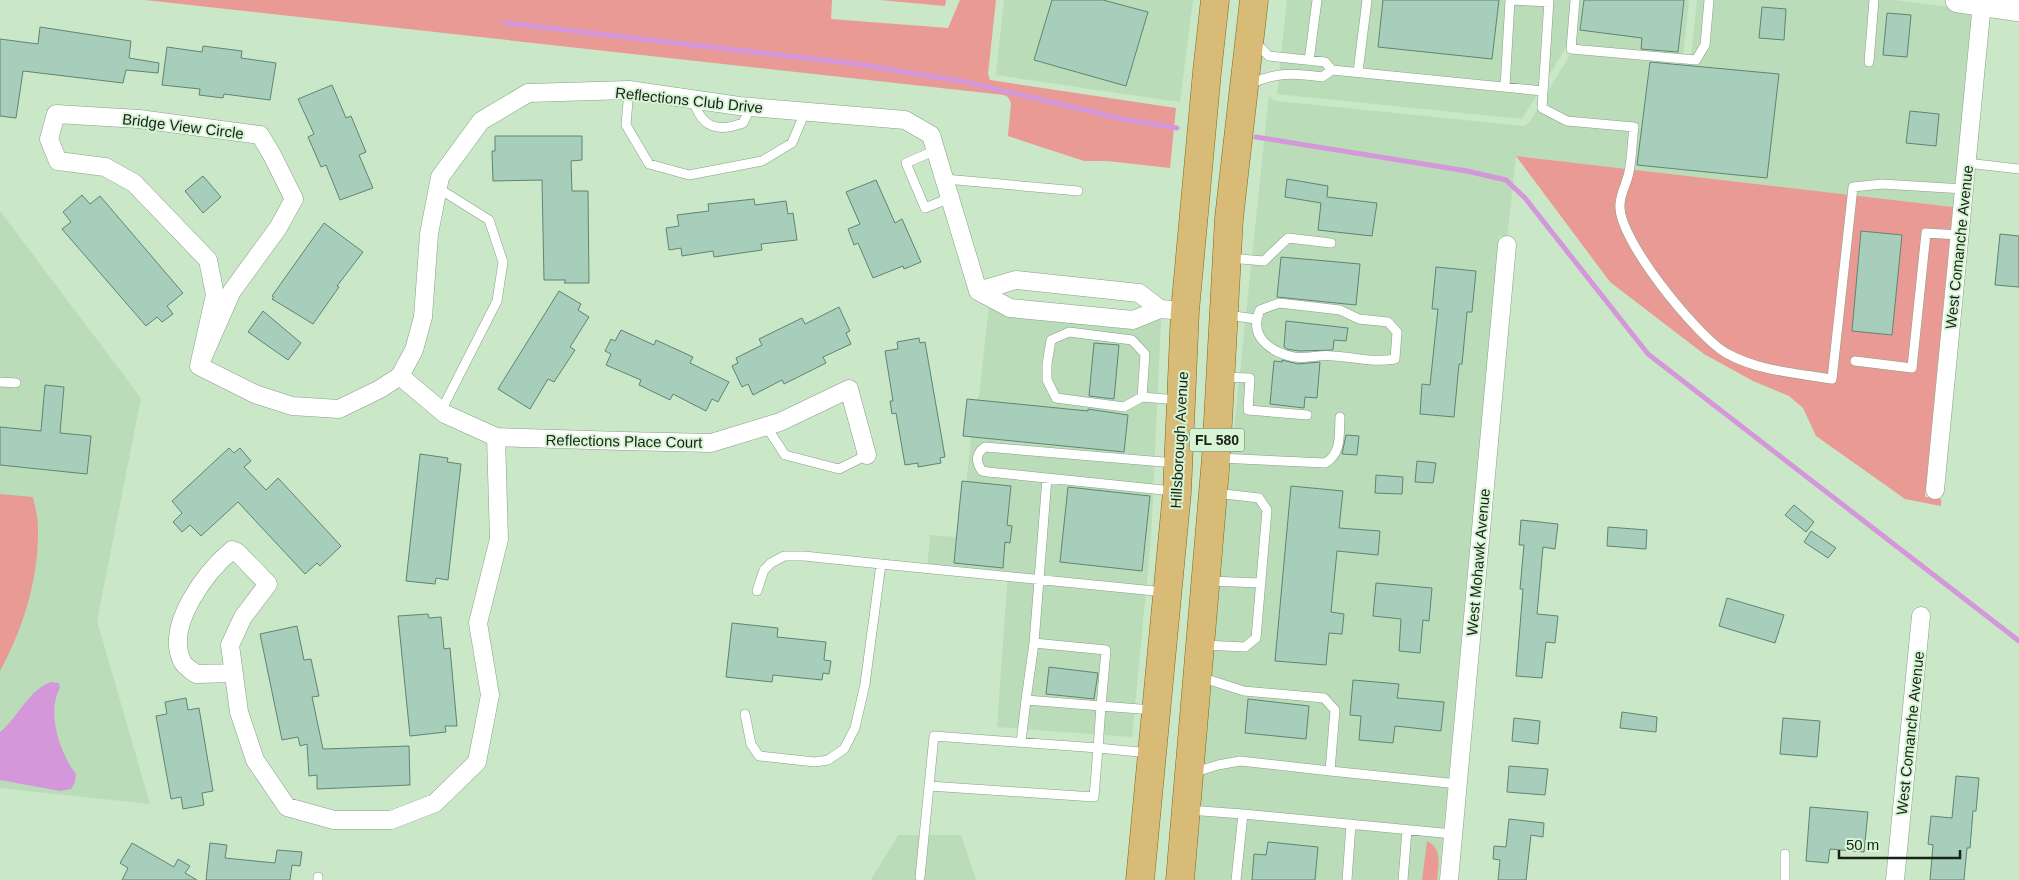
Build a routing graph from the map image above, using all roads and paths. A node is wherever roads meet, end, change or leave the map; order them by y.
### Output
1 (1215, 0) edge
2 (1254, 0) edge
3 (1317, 0) edge
4 (1367, 0) edge
5 (1510, 0) edge
6 (1575, 0) edge
7 (1709, 0) edge
8 (1874, 0) edge
9 (1549, 1) edge
10 (1970, 2) edge
11 (2019, 8) edge
12 (1250, 37) junction
13 (1309, 61) junction
14 (1870, 62) dead end
15 (1332, 70) junction
16 (1358, 72) junction
17 (1244, 87) junction
18 (1505, 87) junction
19 (629, 90) junction
20 (1543, 91) junction
21 (693, 99) junction
22 (751, 107) junction
23 (805, 112) junction
24 (936, 150) junction
25 (1967, 163) junction
26 (2019, 169) edge
27 (945, 179) junction
28 (438, 188) junction
29 (1964, 189) junction
30 (1078, 191) dead end
31 (950, 198) junction
32 (1960, 235) junction
33 (1331, 243) dead end
34 (1508, 245) dead end
35 (1227, 258) junction
36 (978, 290) junction
37 (1172, 310) junction
38 (1223, 314) junction
39 (1256, 319) junction
40 (1855, 362) dead end
41 (199, 366) junction
42 (400, 376) junction
43 (1220, 376) junction
44 (0, 382) edge
45 (16, 383) dead end
46 (1142, 397) junction
47 (441, 411) junction
48 (1180, 412) junction
49 (1307, 415) dead end
50 (1340, 417) dead end
51 (766, 426) junction
52 (496, 437) junction
53 (867, 455) joint
54 (1216, 458) junction
55 (1178, 463) junction
56 (1047, 478) junction
57 (1935, 490) dead end
58 (1177, 492) junction
59 (1213, 493) junction
60 (881, 564) junction
61 (1039, 580) junction
62 (1206, 581) junction
63 (1261, 583) junction
64 (757, 591) dead end
65 (1167, 592) junction
66 (1921, 616) dead end
67 (1034, 643) junction
68 (1201, 645) junction
69 (234, 672) junction
70 (1198, 677) junction
71 (1157, 699) junction
72 (1026, 700) junction
73 (1101, 706) junction
74 (745, 714) dead end
75 (1193, 726) junction
76 (1021, 742) junction
77 (1098, 748) junction
78 (1152, 753) junction
79 (1330, 771) junction
80 (1189, 774) junction
81 (1458, 784) junction
82 (929, 786) junction
83 (1186, 810) junction
84 (1243, 814) junction
85 (1351, 824) junction
86 (1407, 830) junction
87 (1453, 834) junction
88 (1785, 854) dead end
89 (920, 877) dead end
90 (1140, 880) edge
91 (1158, 880) edge
92 (1180, 880) edge
93 (1236, 880) edge
94 (1347, 880) edge
95 (1403, 880) edge
96 (1449, 880) edge
97 (1785, 880) edge
98 (1895, 880) edge

1 - 37 main road, Hillsborough Avenue / FL 580
2 - 12 main road, FL 580
3 - 13 lane
4 - 16 lane
5 - 9 lane
5 - 18 lane
6 - 7 lane
8 - 14 lane
9 - 20 lane
10 - 11 main road
10 - 25 street, West Comanche Avenue
12 - 13 lane
12 - 17 main road, FL 580
13 - 15 lane
15 - 16 lane
15 - 17 lane
16 - 18 lane
17 - 35 main road, FL 580
18 - 20 lane
19 - 21 street, Reflections Club Drive
19 - 23 lane
19 - 28 street, Reflections Club Drive
20 - 29 lane
21 - 22 street, Reflections Club Drive
21 - 22 lane
22 - 23 street, Reflections Club Drive
23 - 24 street, Reflections Club Drive
24 - 27 street, Reflections Club Drive
24 - 31 lane
25 - 26 lane
25 - 29 street, West Comanche Avenue
27 - 30 lane
27 - 31 street, Reflections Club Drive
28 - 42 street, Reflections Club Drive
28 - 47 lane
29 - 32 street, West Comanche Avenue
31 - 36 street, Reflections Club Drive
32 - 40 lane
32 - 57 street, West Comanche Avenue
33 - 35 lane
34 - 81 street, West Mohawk Avenue
35 - 38 main road, FL 580
36 - 37 street
36 - 37 street
37 - 48 main road, Hillsborough Avenue / FL 580
37 - 54 main road
38 - 39 lane
38 - 43 main road, FL 580
39 - 39 lane
41 - 41 street, Bridge View Circle
41 - 42 street, Reflections Club Drive
42 - 47 street, Reflections Place Court
43 - 49 lane
43 - 54 main road, FL 580
44 - 45 lane
46 - 46 lane
46 - 48 lane
47 - 52 street, Reflections Place Court
48 - 55 main road, Hillsborough Avenue / FL 580
48 - 62 main road
50 - 54 lane
51 - 52 street, Reflections Place Court
51 - 53 lane
51 - 53 street, Reflections Place Court
52 - 69 street
54 - 59 main road, FL 580
55 - 56 lane
55 - 58 main road, Hillsborough Avenue / FL 580
56 - 58 lane
56 - 61 lane
58 - 65 main road, Hillsborough Avenue / FL 580
59 - 62 main road, FL 580
59 - 63 lane
60 - 61 lane
60 - 64 lane
60 - 74 lane
61 - 65 lane
61 - 67 lane
62 - 63 lane
62 - 68 main road, FL 580
63 - 68 lane
65 - 71 main road, Hillsborough Avenue / FL 580
65 - 75 main road
66 - 98 street, West Comanche Avenue
67 - 72 lane
67 - 73 lane
68 - 70 main road, FL 580
69 - 69 street
70 - 75 main road, FL 580
70 - 79 lane
71 - 73 lane
71 - 78 main road, Hillsborough Avenue / FL 580
71 - 91 main road
72 - 73 lane
72 - 76 lane
73 - 77 lane
75 - 80 main road, FL 580
76 - 77 lane
76 - 82 lane
77 - 78 lane
77 - 82 lane
78 - 90 main road, Hillsborough Avenue / FL 580
79 - 80 lane
79 - 81 lane
80 - 83 main road, FL 580
81 - 87 street, West Mohawk Avenue
82 - 89 lane
83 - 84 lane
83 - 92 main road, FL 580
84 - 85 lane
84 - 93 lane
85 - 86 lane
85 - 94 lane
86 - 87 lane
86 - 95 lane
87 - 96 street, West Mohawk Avenue
88 - 97 lane

